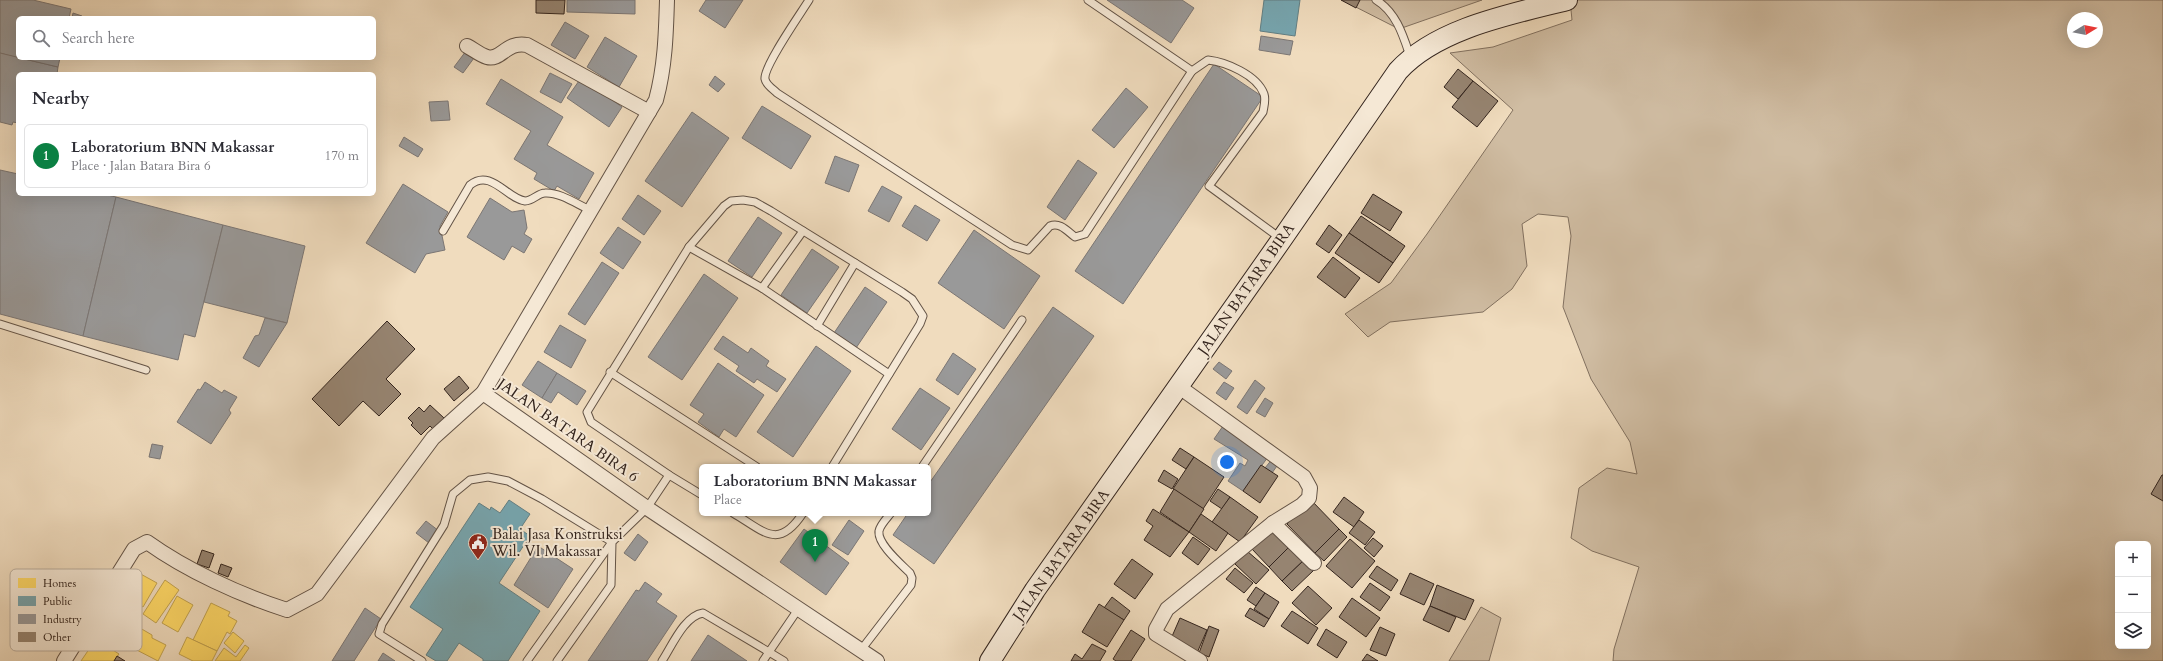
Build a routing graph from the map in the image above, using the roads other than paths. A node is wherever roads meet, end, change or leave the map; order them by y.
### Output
1 (667, 0) edge
2 (809, 0) edge
3 (1088, 0) edge
4 (1376, 0) edge
5 (1567, 0) edge
6 (467, 46) dead end
7 (1411, 57) junction
8 (1192, 71) junction
9 (649, 112) junction
10 (592, 211) junction
11 (443, 231) dead end
12 (803, 231) junction
13 (1282, 239) junction
14 (689, 247) junction
15 (855, 263) junction
16 (762, 288) junction
17 (1022, 320) dead end
18 (0, 324) edge
19 (817, 326) junction
20 (146, 370) dead end
21 (610, 372) junction
22 (889, 374) junction
23 (1178, 386) junction
24 (483, 393) junction
25 (752, 464) edge
26 (834, 464) edge
27 (924, 464) edge
28 (669, 476) junction
29 (699, 493) edge
30 (647, 508) junction
31 (738, 516) edge
32 (801, 516) edge
33 (889, 516) edge
34 (1273, 524) junction
35 (612, 542) junction
36 (1314, 563) dead end
37 (122, 569) edge
38 (799, 608) junction
39 (861, 650) junction
40 (70, 651) edge
41 (769, 652) junction
42 (64, 661) edge
43 (422, 661) edge
44 (527, 661) edge
45 (557, 661) edge
46 (662, 661) edge
47 (763, 661) edge
48 (784, 661) edge
49 (877, 661) edge
50 (990, 661) edge
51 (1200, 661) edge

1 - 9 street, JALAN BATARA BIRA 6
2 - 8 lane
3 - 8 lane
4 - 7 lane
5 - 7 street, JALAN BATARA BIRA
6 - 9 street
7 - 13 street, JALAN BATARA BIRA
8 - 13 lane
9 - 10 street, JALAN BATARA BIRA 6
10 - 11 lane
10 - 24 street, JALAN BATARA BIRA 6
12 - 14 lane
12 - 15 lane
12 - 16 lane
13 - 23 street, JALAN BATARA BIRA
14 - 16 lane
14 - 21 lane
15 - 19 lane
15 - 22 lane
16 - 19 lane
17 - 27 lane
18 - 20 lane
19 - 22 lane
21 - 25 lane
21 - 28 lane
22 - 26 lane
23 - 34 street
23 - 50 street, JALAN BATARA BIRA
24 - 30 street, JALAN BATARA BIRA 6
24 - 37 street
28 - 29 lane
28 - 30 lane
30 - 35 lane
30 - 38 street, JALAN BATARA BIRA 6
31 - 32 lane
33 - 39 lane
34 - 36 street
34 - 51 street
35 - 43 lane
35 - 44 lane
35 - 45 lane
38 - 39 street, JALAN BATARA BIRA 6
38 - 41 lane
39 - 49 street, JALAN BATARA BIRA 6
40 - 42 street
41 - 46 lane
41 - 47 lane
41 - 48 lane

